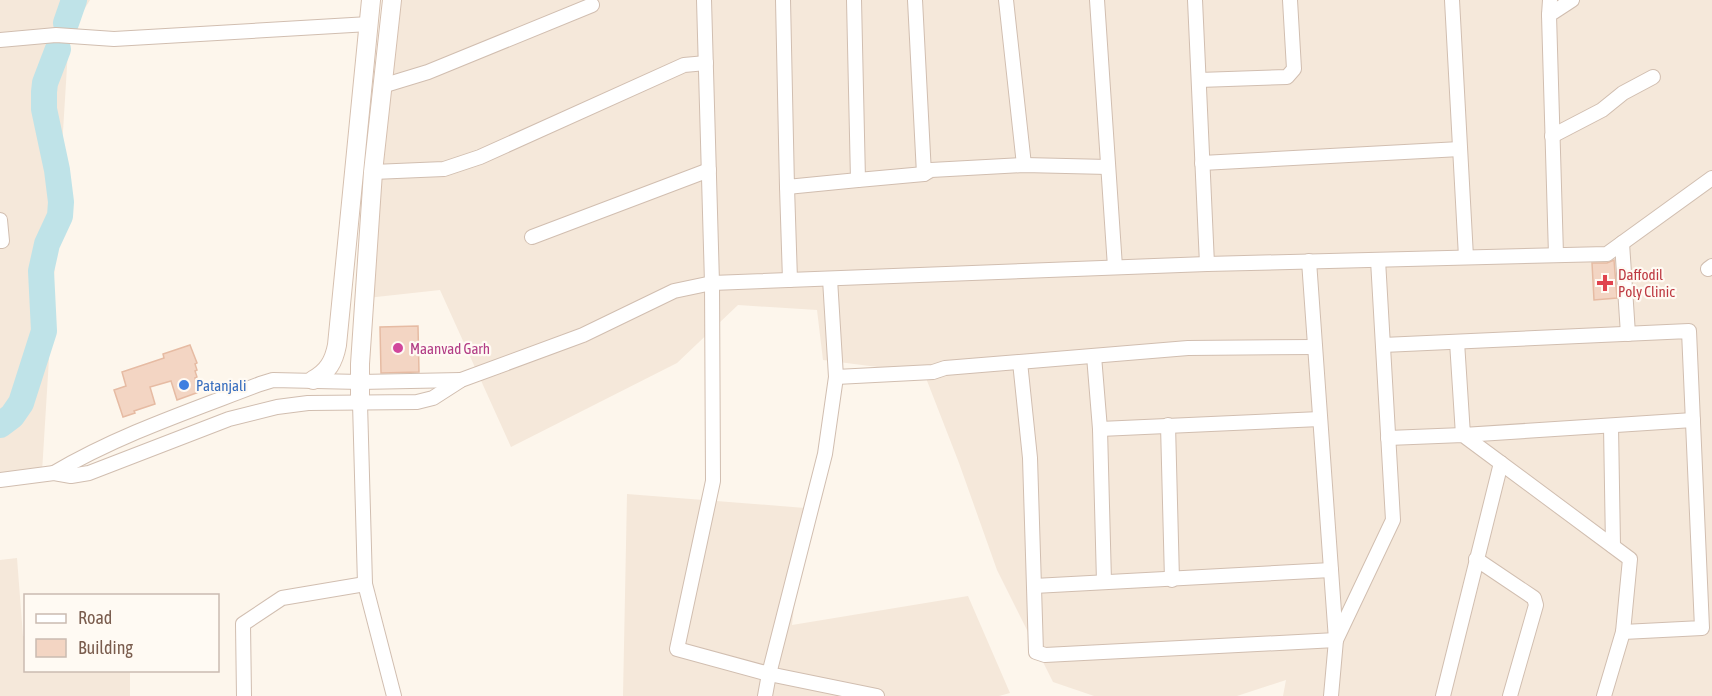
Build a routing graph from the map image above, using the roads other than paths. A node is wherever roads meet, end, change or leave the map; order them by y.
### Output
1 (371, 0) edge
2 (392, 0) edge
3 (705, 0) edge
4 (783, 0) edge
5 (854, 0) edge
6 (915, 0) edge
7 (1006, 0) edge
8 (1097, 0) edge
9 (1196, 0) edge
10 (1290, 0) edge
11 (1452, 0) edge
12 (1550, 0) edge
13 (1572, 0) edge
14 (596, 2) edge
15 (1549, 15) junction
16 (369, 24) junction
17 (0, 40) edge
18 (706, 63) junction
19 (1653, 77) dead end
20 (1199, 80) junction
21 (382, 86) junction
22 (1552, 136) junction
23 (1460, 149) junction
24 (1202, 163) junction
25 (1023, 165) junction
26 (1108, 167) junction
27 (709, 170) junction
28 (373, 172) junction
29 (924, 174) junction
30 (1712, 178) edge
31 (858, 180) junction
32 (787, 187) junction
33 (0, 220) edge
34 (532, 237) dead end
35 (0, 241) edge
36 (1622, 243) junction
37 (1556, 255) junction
38 (1466, 257) junction
39 (1378, 260) junction
40 (1309, 261) junction
41 (1207, 264) junction
42 (1115, 267) junction
43 (830, 279) junction
44 (790, 280) junction
45 (711, 283) junction
46 (1628, 334) junction
47 (1458, 342) junction
48 (1383, 345) junction
49 (1315, 347) junction
50 (1094, 356) junction
51 (1020, 362) junction
52 (836, 377) junction
53 (313, 380) junction
54 (461, 380) junction
55 (360, 382) junction
56 (360, 403) junction
57 (1320, 419) junction
58 (1693, 420) junction
59 (1168, 425) junction
60 (1611, 426) junction
61 (1100, 429) junction
62 (1463, 435) junction
63 (1388, 438) junction
64 (1501, 463) junction
65 (54, 473) junction
66 (0, 480) edge
67 (1613, 546) junction
68 (1476, 559) junction
69 (1331, 570) junction
70 (1172, 580) junction
71 (1104, 582) junction
72 (364, 584) junction
73 (1034, 586) junction
74 (1707, 628) edge
75 (1623, 632) junction
76 (1336, 640) junction
77 (769, 674) junction
78 (244, 696) edge
79 (394, 696) edge
80 (765, 696) edge
81 (877, 696) edge
82 (1331, 696) edge
83 (1443, 696) edge
84 (1510, 696) edge
85 (1604, 696) edge

1 - 16 street
2 - 21 street
3 - 18 street
4 - 32 street
5 - 31 street
6 - 29 street
7 - 25 street
8 - 26 street
9 - 20 street
10 - 20 street
11 - 23 street
12 - 15 street
13 - 15 street
14 - 21 street
15 - 22 street
16 - 17 street
16 - 53 street
18 - 27 street
18 - 28 street
19 - 22 street
20 - 24 street
21 - 28 street
22 - 37 street
23 - 24 street
23 - 38 street
24 - 41 street
25 - 26 street
25 - 29 street
26 - 42 street
27 - 34 street
27 - 45 street
28 - 55 street
29 - 31 street
30 - 36 street
31 - 32 street
32 - 44 street
33 - 35 street
36 - 37 street
36 - 46 street
37 - 38 street
38 - 39 street
39 - 40 street
39 - 48 street
40 - 41 street
40 - 49 street
41 - 42 street
42 - 43 street
43 - 44 street
43 - 52 street
44 - 45 street
45 - 54 street
45 - 77 street
46 - 47 street
46 - 58 street
47 - 48 street
47 - 62 street
48 - 63 street
49 - 50 street
49 - 57 street
50 - 51 street
50 - 61 street
51 - 52 street
51 - 73 street
52 - 77 street
53 - 55 street
53 - 65 street
54 - 55 street
54 - 56 street
55 - 56 street
56 - 65 street
56 - 72 street
57 - 59 street
57 - 69 street
58 - 60 street
58 - 74 street
59 - 61 street
59 - 70 street
60 - 62 street
60 - 67 street
61 - 71 street
62 - 63 street
62 - 64 street
63 - 76 street
64 - 67 street
64 - 68 street
65 - 66 street
67 - 75 street
68 - 83 street
68 - 84 street
69 - 70 street
69 - 76 street
70 - 71 street
71 - 73 street
72 - 78 street
72 - 79 street
73 - 76 street
74 - 75 street
75 - 85 street
76 - 82 street
77 - 80 street
77 - 81 street

